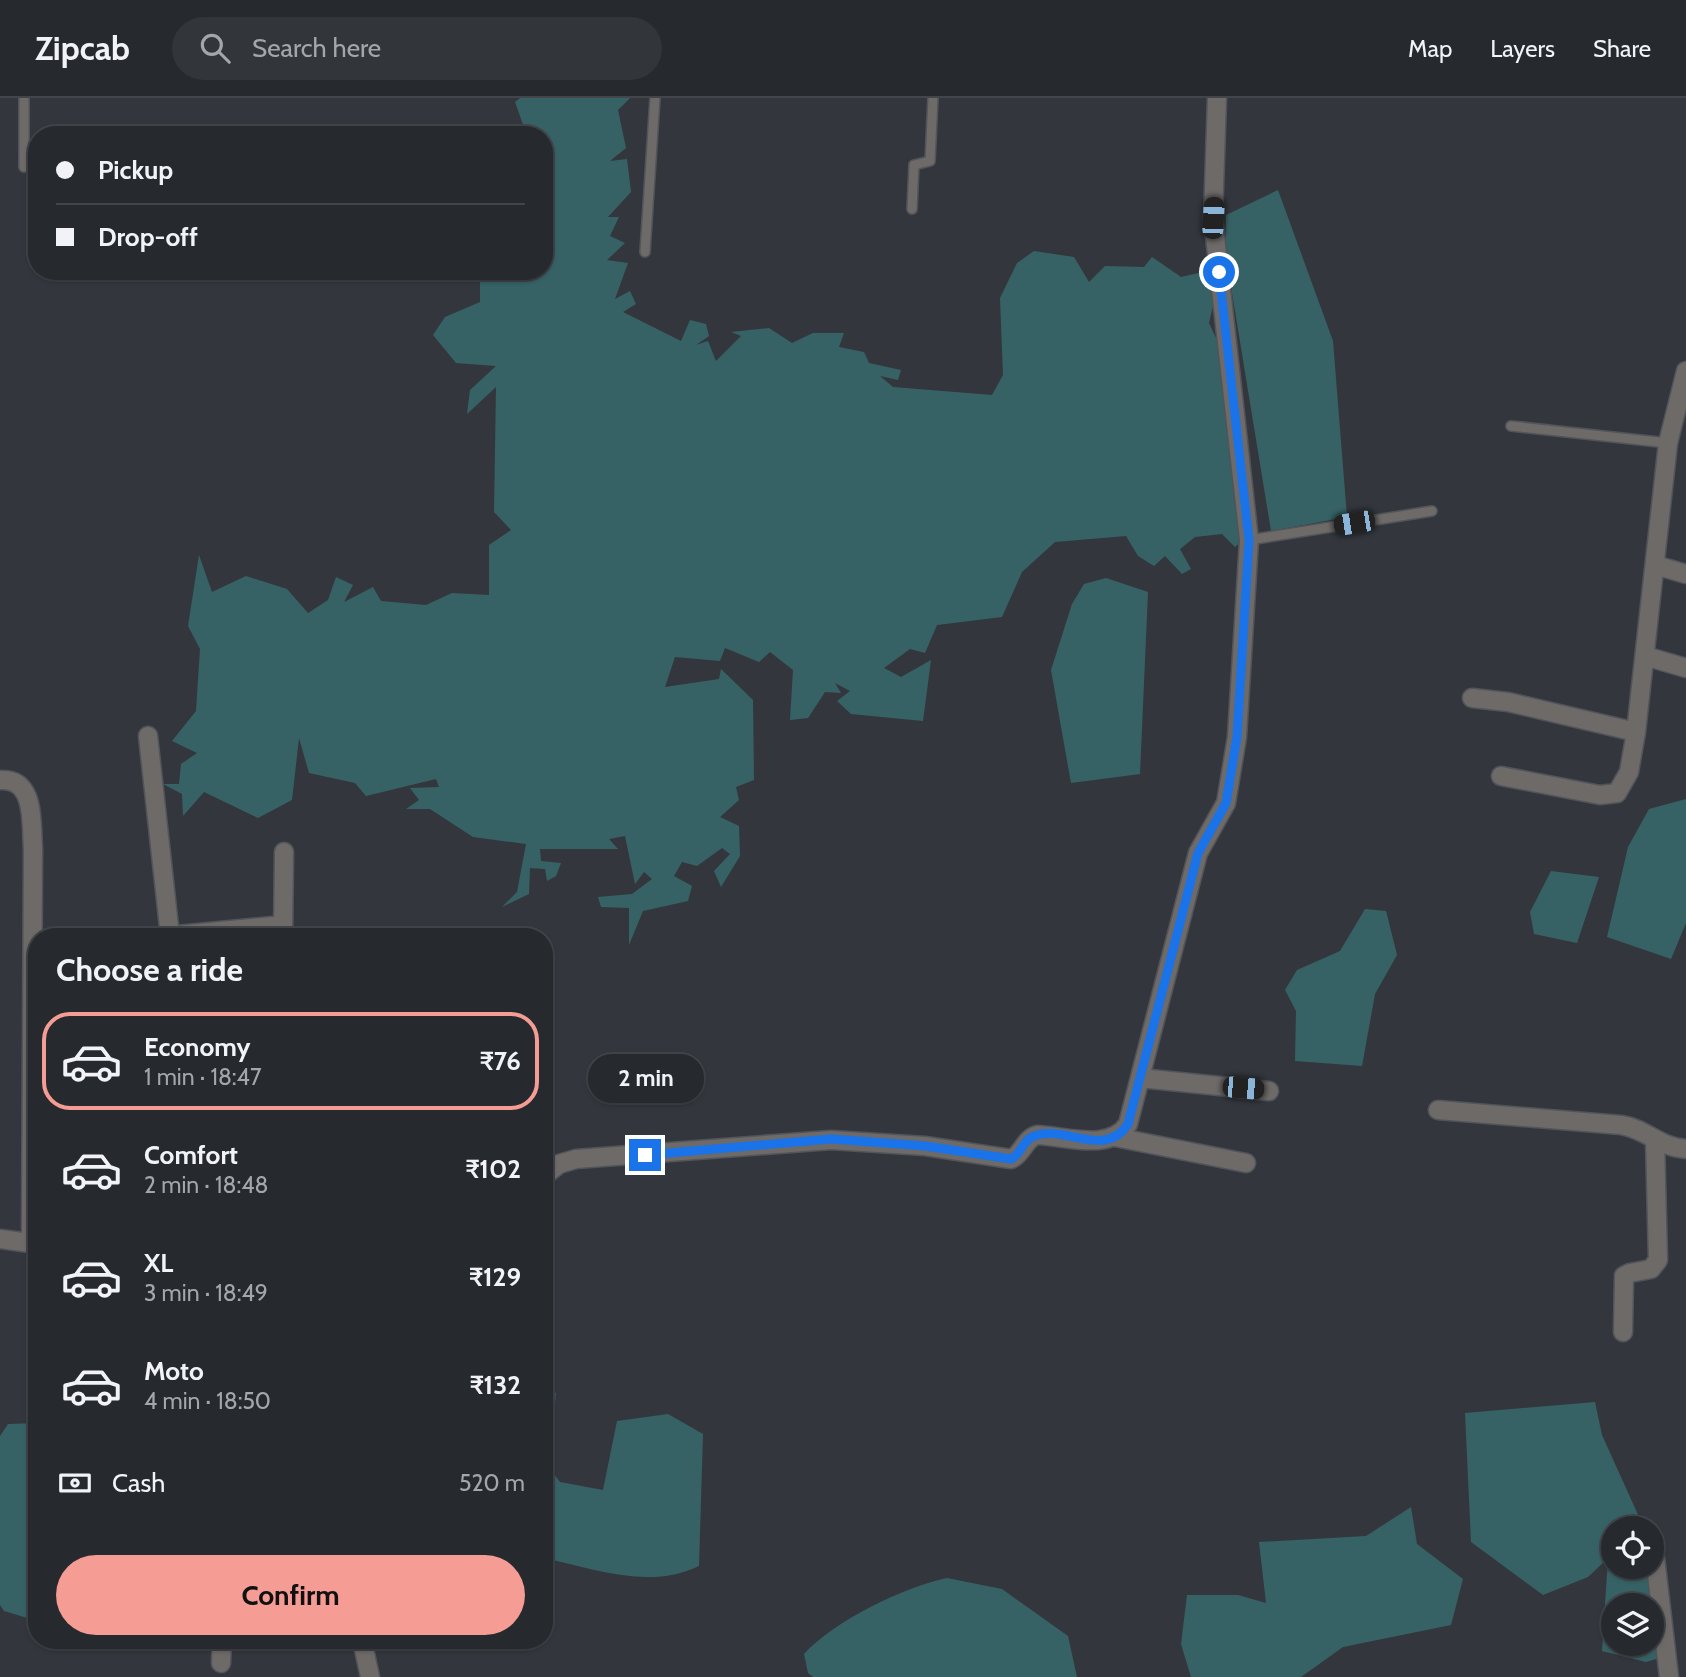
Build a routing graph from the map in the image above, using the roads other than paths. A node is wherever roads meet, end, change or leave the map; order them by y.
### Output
1 (24, 98) edge
2 (654, 98) edge
3 (933, 98) edge
4 (1217, 98) edge
5 (24, 167) dead end
6 (912, 209) dead end
7 (645, 252) dead end
8 (1686, 371) edge
9 (1511, 426) dead end
10 (1668, 443) junction
11 (1432, 510) dead end
12 (1249, 540) junction
13 (1655, 565) junction
14 (1686, 573) edge
15 (1645, 656) junction
16 (1686, 668) edge
17 (1472, 698) dead end
18 (1636, 732) junction
19 (148, 736) dead end
20 (1501, 776) dead end
21 (0, 780) edge
22 (284, 852) dead end
23 (35, 928) edge
24 (167, 928) edge
25 (283, 928) edge
26 (1140, 1078) junction
27 (1269, 1091) dead end
28 (1438, 1110) dead end
29 (1115, 1137) junction
30 (1655, 1140) junction
31 (1686, 1149) edge
32 (1246, 1163) dead end
33 (553, 1167) edge
34 (0, 1239) edge
35 (28, 1243) edge
36 (1623, 1332) dead end
37 (1658, 1579) edge
38 (222, 1649) edge
39 (364, 1649) edge
40 (221, 1662) dead end
41 (370, 1677) edge
42 (1669, 1677) edge

1 - 5 lane
2 - 7 lane
3 - 6 lane
4 - 12 street
8 - 10 street
9 - 10 lane
10 - 13 street
11 - 12 lane
12 - 26 street
13 - 14 street
13 - 15 street
15 - 16 street
15 - 18 street
17 - 18 street
18 - 20 street
19 - 24 street
21 - 23 street
22 - 25 street
26 - 27 street
26 - 29 street
28 - 30 street
29 - 32 street
29 - 33 street
30 - 31 street
30 - 36 street
34 - 35 street
37 - 42 street
38 - 40 street
39 - 41 street

